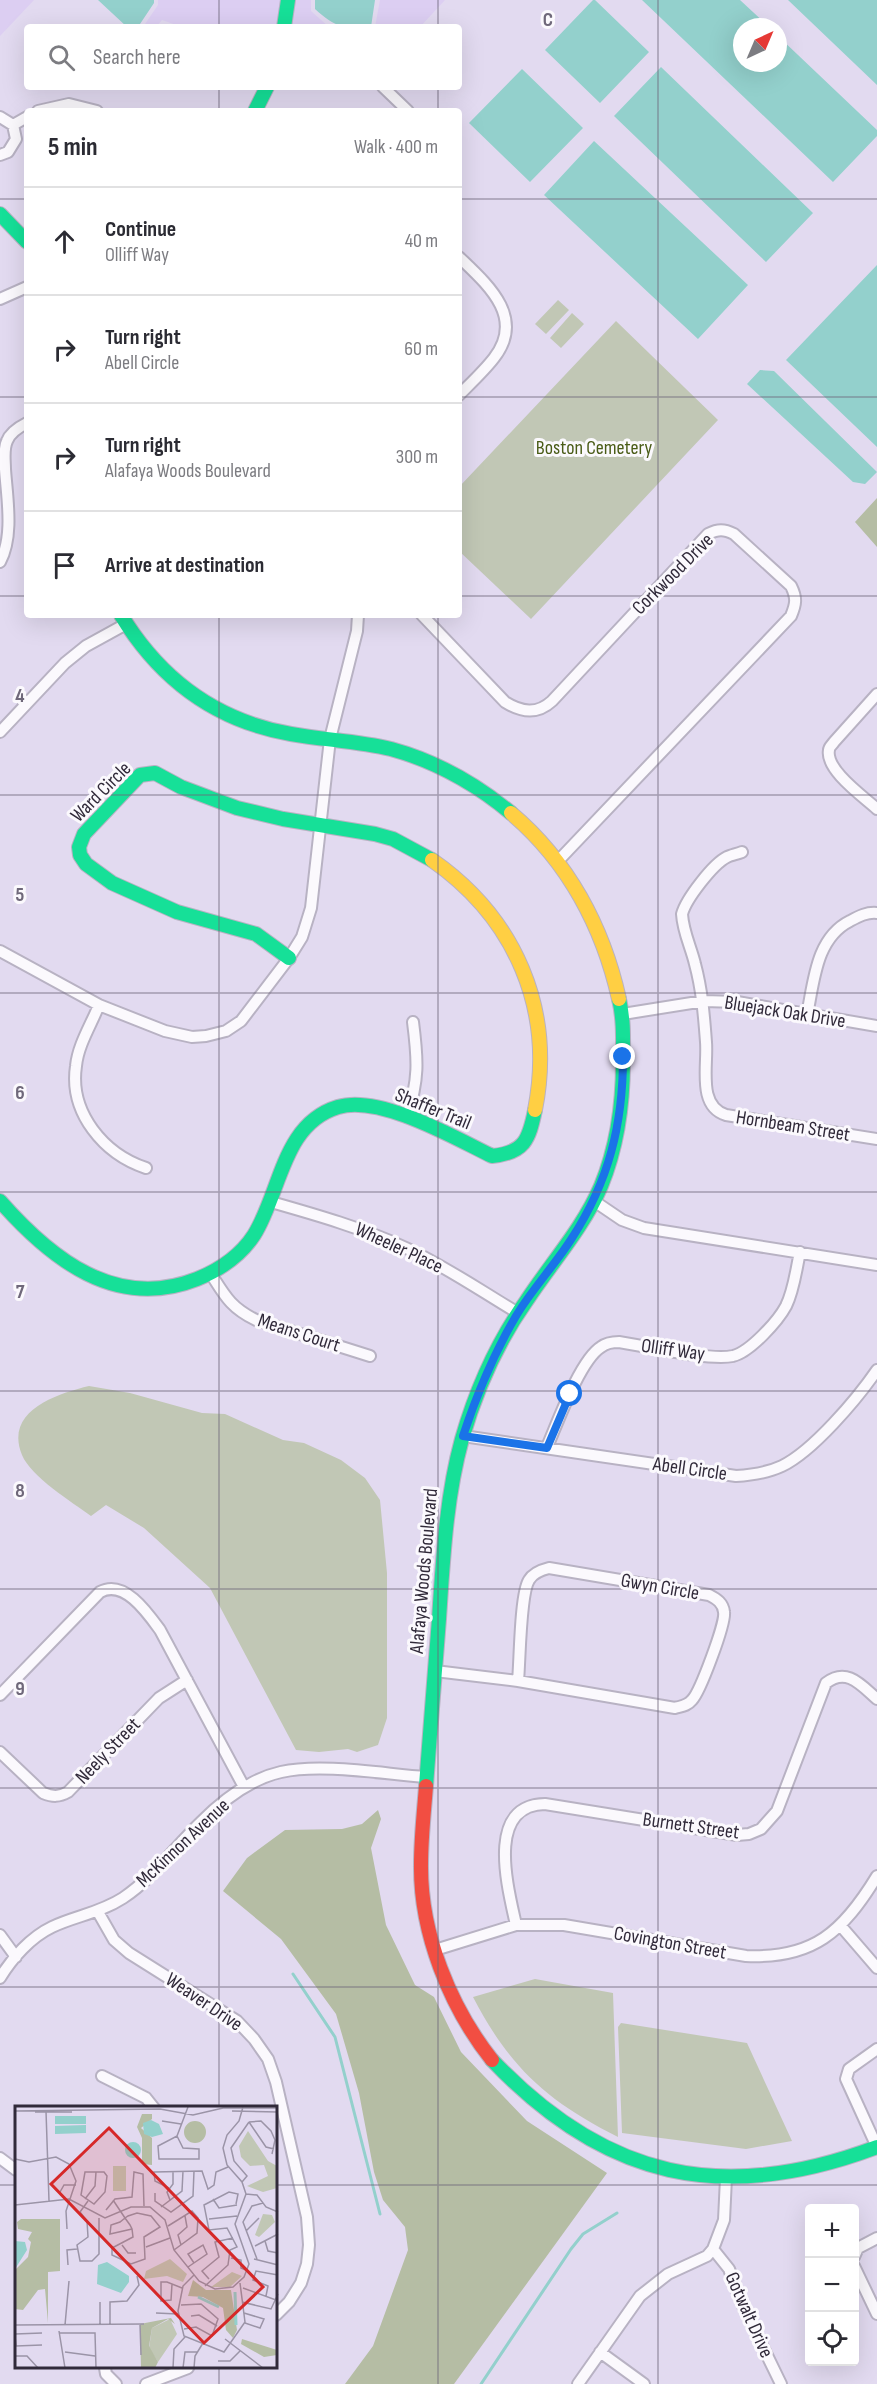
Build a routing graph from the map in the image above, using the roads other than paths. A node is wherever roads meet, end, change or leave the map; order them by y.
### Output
1 (288, 0) edge
2 (285, 24) edge
3 (266, 90) edge
4 (386, 90) edge
5 (51, 108) edge
6 (85, 108) edge
7 (256, 108) edge
8 (405, 108) edge
9 (0, 117) edge
10 (24, 119) edge
11 (13, 125) junction
12 (0, 155) edge
13 (0, 214) edge
14 (24, 239) edge
15 (462, 260) edge
16 (24, 288) edge
17 (0, 299) edge
18 (462, 392) edge
19 (24, 425) edge
20 (0, 562) edge
21 (357, 618) edge
22 (425, 618) edge
23 (123, 619) edge
24 (877, 694) edge
25 (0, 732) edge
26 (330, 739) junction
27 (877, 809) edge
28 (321, 825) junction
29 (742, 852) dead end
30 (557, 862) junction
31 (877, 913) edge
32 (0, 951) edge
33 (289, 958) junction
34 (704, 1001) junction
35 (99, 1005) junction
36 (622, 1014) junction
37 (807, 1014) junction
38 (413, 1022) dead end
39 (877, 1026) edge
40 (407, 1117) junction
41 (877, 1139) edge
42 (146, 1168) dead end
43 (0, 1201) edge
44 (594, 1201) junction
45 (271, 1202) junction
46 (800, 1252) junction
47 (877, 1265) edge
48 (211, 1274) junction
49 (518, 1313) junction
50 (370, 1356) dead end
51 (877, 1370) edge
52 (463, 1436) junction
53 (547, 1448) junction
54 (435, 1671) junction
55 (187, 1680) junction
56 (518, 1681) junction
57 (0, 1695) edge
58 (877, 1699) edge
59 (0, 1752) edge
60 (426, 1777) junction
61 (244, 1787) junction
62 (877, 1876) edge
63 (98, 1912) junction
64 (516, 1925) junction
65 (840, 1925) junction
66 (0, 1935) edge
67 (435, 1950) junction
68 (16, 1957) junction
69 (877, 1968) edge
70 (0, 1978) edge
71 (877, 2049) edge
72 (102, 2076) dead end
73 (152, 2106) edge
74 (877, 2147) edge
75 (0, 2158) edge
76 (15, 2169) edge
77 (726, 2178) junction
78 (877, 2238) edge
79 (859, 2247) edge
80 (713, 2249) junction
81 (859, 2275) edge
82 (278, 2312) edge
83 (877, 2314) edge
84 (600, 2352) junction
85 (105, 2369) edge
86 (183, 2369) edge
87 (116, 2384) edge
88 (146, 2384) edge
89 (578, 2384) edge
90 (644, 2384) edge
91 (781, 2384) edge

1 - 2 street
3 - 7 street
4 - 8 street
5 - 6 street
9 - 11 street
10 - 11 street
11 - 12 street
13 - 14 street
15 - 18 street
16 - 17 street
19 - 20 street
21 - 26 street
22 - 30 street, Corkwood Drive
23 - 25 street
23 - 26 street, Alafaya Woods Boulevard
24 - 27 street
26 - 28 street
26 - 30 street, Alafaya Woods Boulevard
28 - 33 street
28 - 33 street, Ward Circle
28 - 40 street, Shaffer Trail
29 - 34 street
30 - 36 street, Alafaya Woods Boulevard
31 - 37 street
32 - 35 street
33 - 35 street
34 - 36 street, Bluejack Oak Drive
34 - 37 street, Bluejack Oak Drive
34 - 41 street, Hornbeam Street
35 - 42 street
36 - 44 street, Alafaya Woods Boulevard
37 - 39 street, Bluejack Oak Drive
38 - 40 street
40 - 45 street, Shaffer Trail
43 - 48 street, Shaffer Trail
44 - 46 street
44 - 49 street, Alafaya Woods Boulevard
45 - 48 street, Shaffer Trail
45 - 49 street, Wheeler Place
46 - 47 street
46 - 53 street, Olliff Way
48 - 50 street, Means Court
49 - 52 street, Alafaya Woods Boulevard
51 - 53 street, Abell Circle
52 - 53 street, Abell Circle
52 - 54 street, Alafaya Woods Boulevard
54 - 56 street, Gwyn Circle
54 - 60 street, Alafaya Woods Boulevard
55 - 57 street
55 - 59 street, Neely Street
55 - 61 street
56 - 56 street, Gwyn Circle
58 - 64 street, Burnett Street
60 - 61 street, McKinnon Avenue
60 - 67 street, Alafaya Woods Boulevard
61 - 63 street, McKinnon Avenue
62 - 65 street, Covington Street
63 - 68 street, McKinnon Avenue
63 - 82 street, Weaver Drive
64 - 65 street, Covington Street
64 - 67 street, Covington Street
65 - 69 street
66 - 68 street
67 - 77 street, Alafaya Woods Boulevard
68 - 70 street, McKinnon Avenue
71 - 74 street
72 - 73 street
74 - 77 street, Alafaya Woods Boulevard
75 - 76 street
77 - 80 street
78 - 79 street
80 - 84 street
80 - 91 street, Gotwalt Drive
81 - 83 street
84 - 89 street
84 - 90 street
85 - 87 street
86 - 88 street

